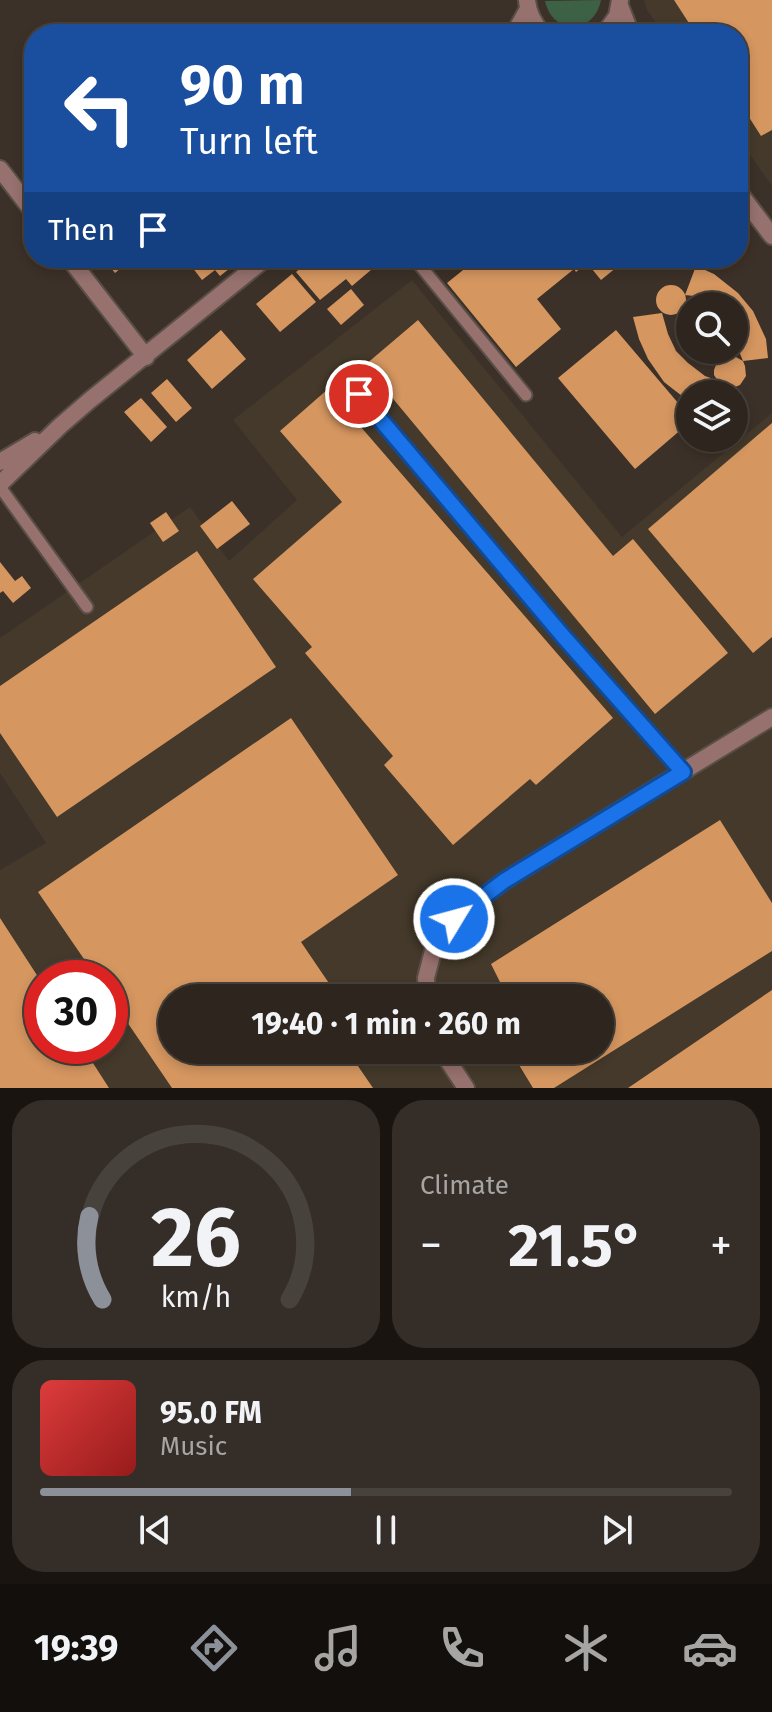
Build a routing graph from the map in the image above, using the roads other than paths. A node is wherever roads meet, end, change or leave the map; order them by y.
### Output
1 (620, 3) edge
2 (527, 5) edge
3 (518, 24) edge
4 (534, 24) edge
5 (611, 24) edge
6 (627, 24) edge
7 (0, 169) edge
8 (24, 200) edge
9 (748, 204) edge
10 (772, 236) edge
11 (77, 268) edge
12 (254, 268) edge
13 (422, 268) edge
14 (146, 357) junction
15 (359, 394) dead end
16 (526, 395) dead end
17 (60, 426) junction
18 (0, 462) edge
19 (0, 486) edge
20 (87, 607) dead end
21 (772, 717) edge
22 (683, 772) junction
23 (426, 984) edge
24 (450, 1064) edge
25 (466, 1088) edge

1 - 5 street
1 - 6 street
2 - 3 street
2 - 4 street
7 - 8 street
9 - 10 street
11 - 14 street
12 - 14 street
13 - 16 lane
14 - 17 street
15 - 22 lane
17 - 18 street
17 - 19 street
19 - 20 lane
21 - 22 street
22 - 23 street
24 - 25 street

